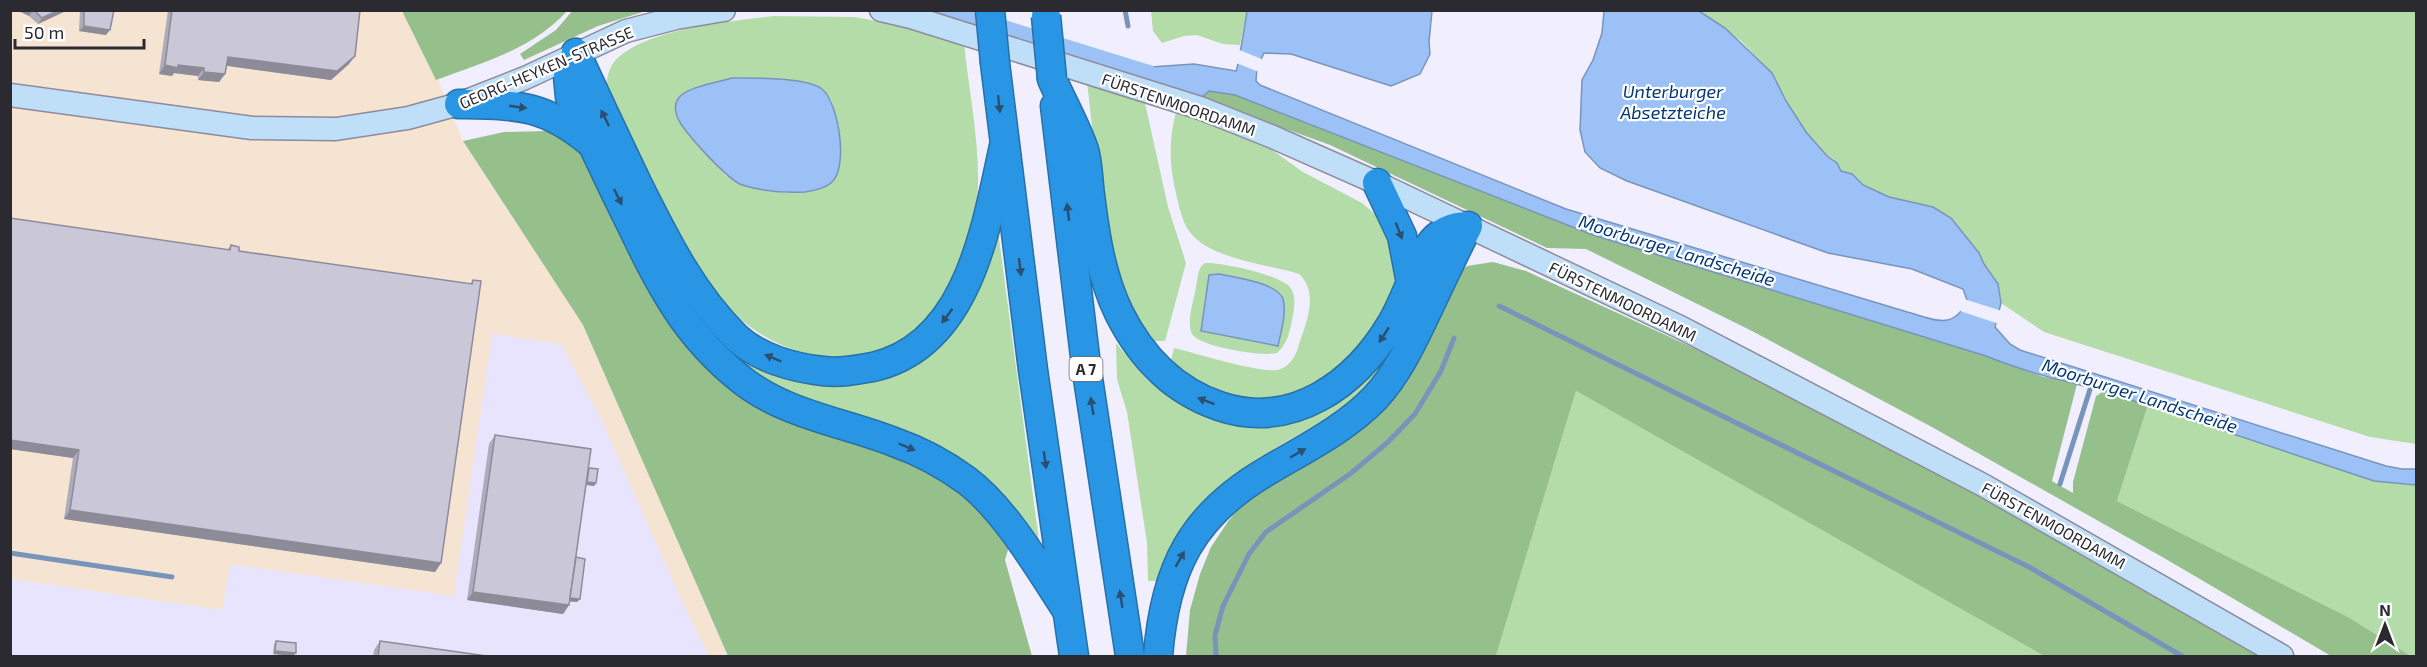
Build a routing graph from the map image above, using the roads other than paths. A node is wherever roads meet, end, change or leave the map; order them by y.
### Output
1 (724, 10) edge
2 (881, 10) edge
3 (990, 10) edge
4 (1046, 13) edge
5 (576, 53) junction
6 (1052, 79) junction
7 (10, 95) edge
8 (459, 104) junction
9 (592, 144) junction
10 (1004, 146) junction
11 (1377, 183) junction
12 (1468, 226) junction
13 (1411, 283) junction
14 (1066, 609) junction
15 (1074, 657) edge
16 (1130, 657) edge
17 (1158, 657) edge
18 (2282, 657) edge

1 - 5 main road, GEORG-HEYKEN-STRASSE
2 - 11 main road, FÜRSTENMOORDAMM
3 -> 10 highway, bridge
4 - 6 highway, A 7, bridge
5 - 8 main road, GEORG-HEYKEN-STRASSE
5 - 9 highway
10 -> 5 highway
13 -> 6 highway
16 -> 6 highway, A 7
7 - 8 main road, GEORG-HEYKEN-STRASSE
8 -> 9 highway
9 -> 14 highway
10 -> 14 highway
11 - 12 main road, FÜRSTENMOORDAMM
11 -> 13 highway
12 - 13 highway
17 -> 12 highway
12 - 18 main road, FÜRSTENMOORDAMM
14 - 15 highway

